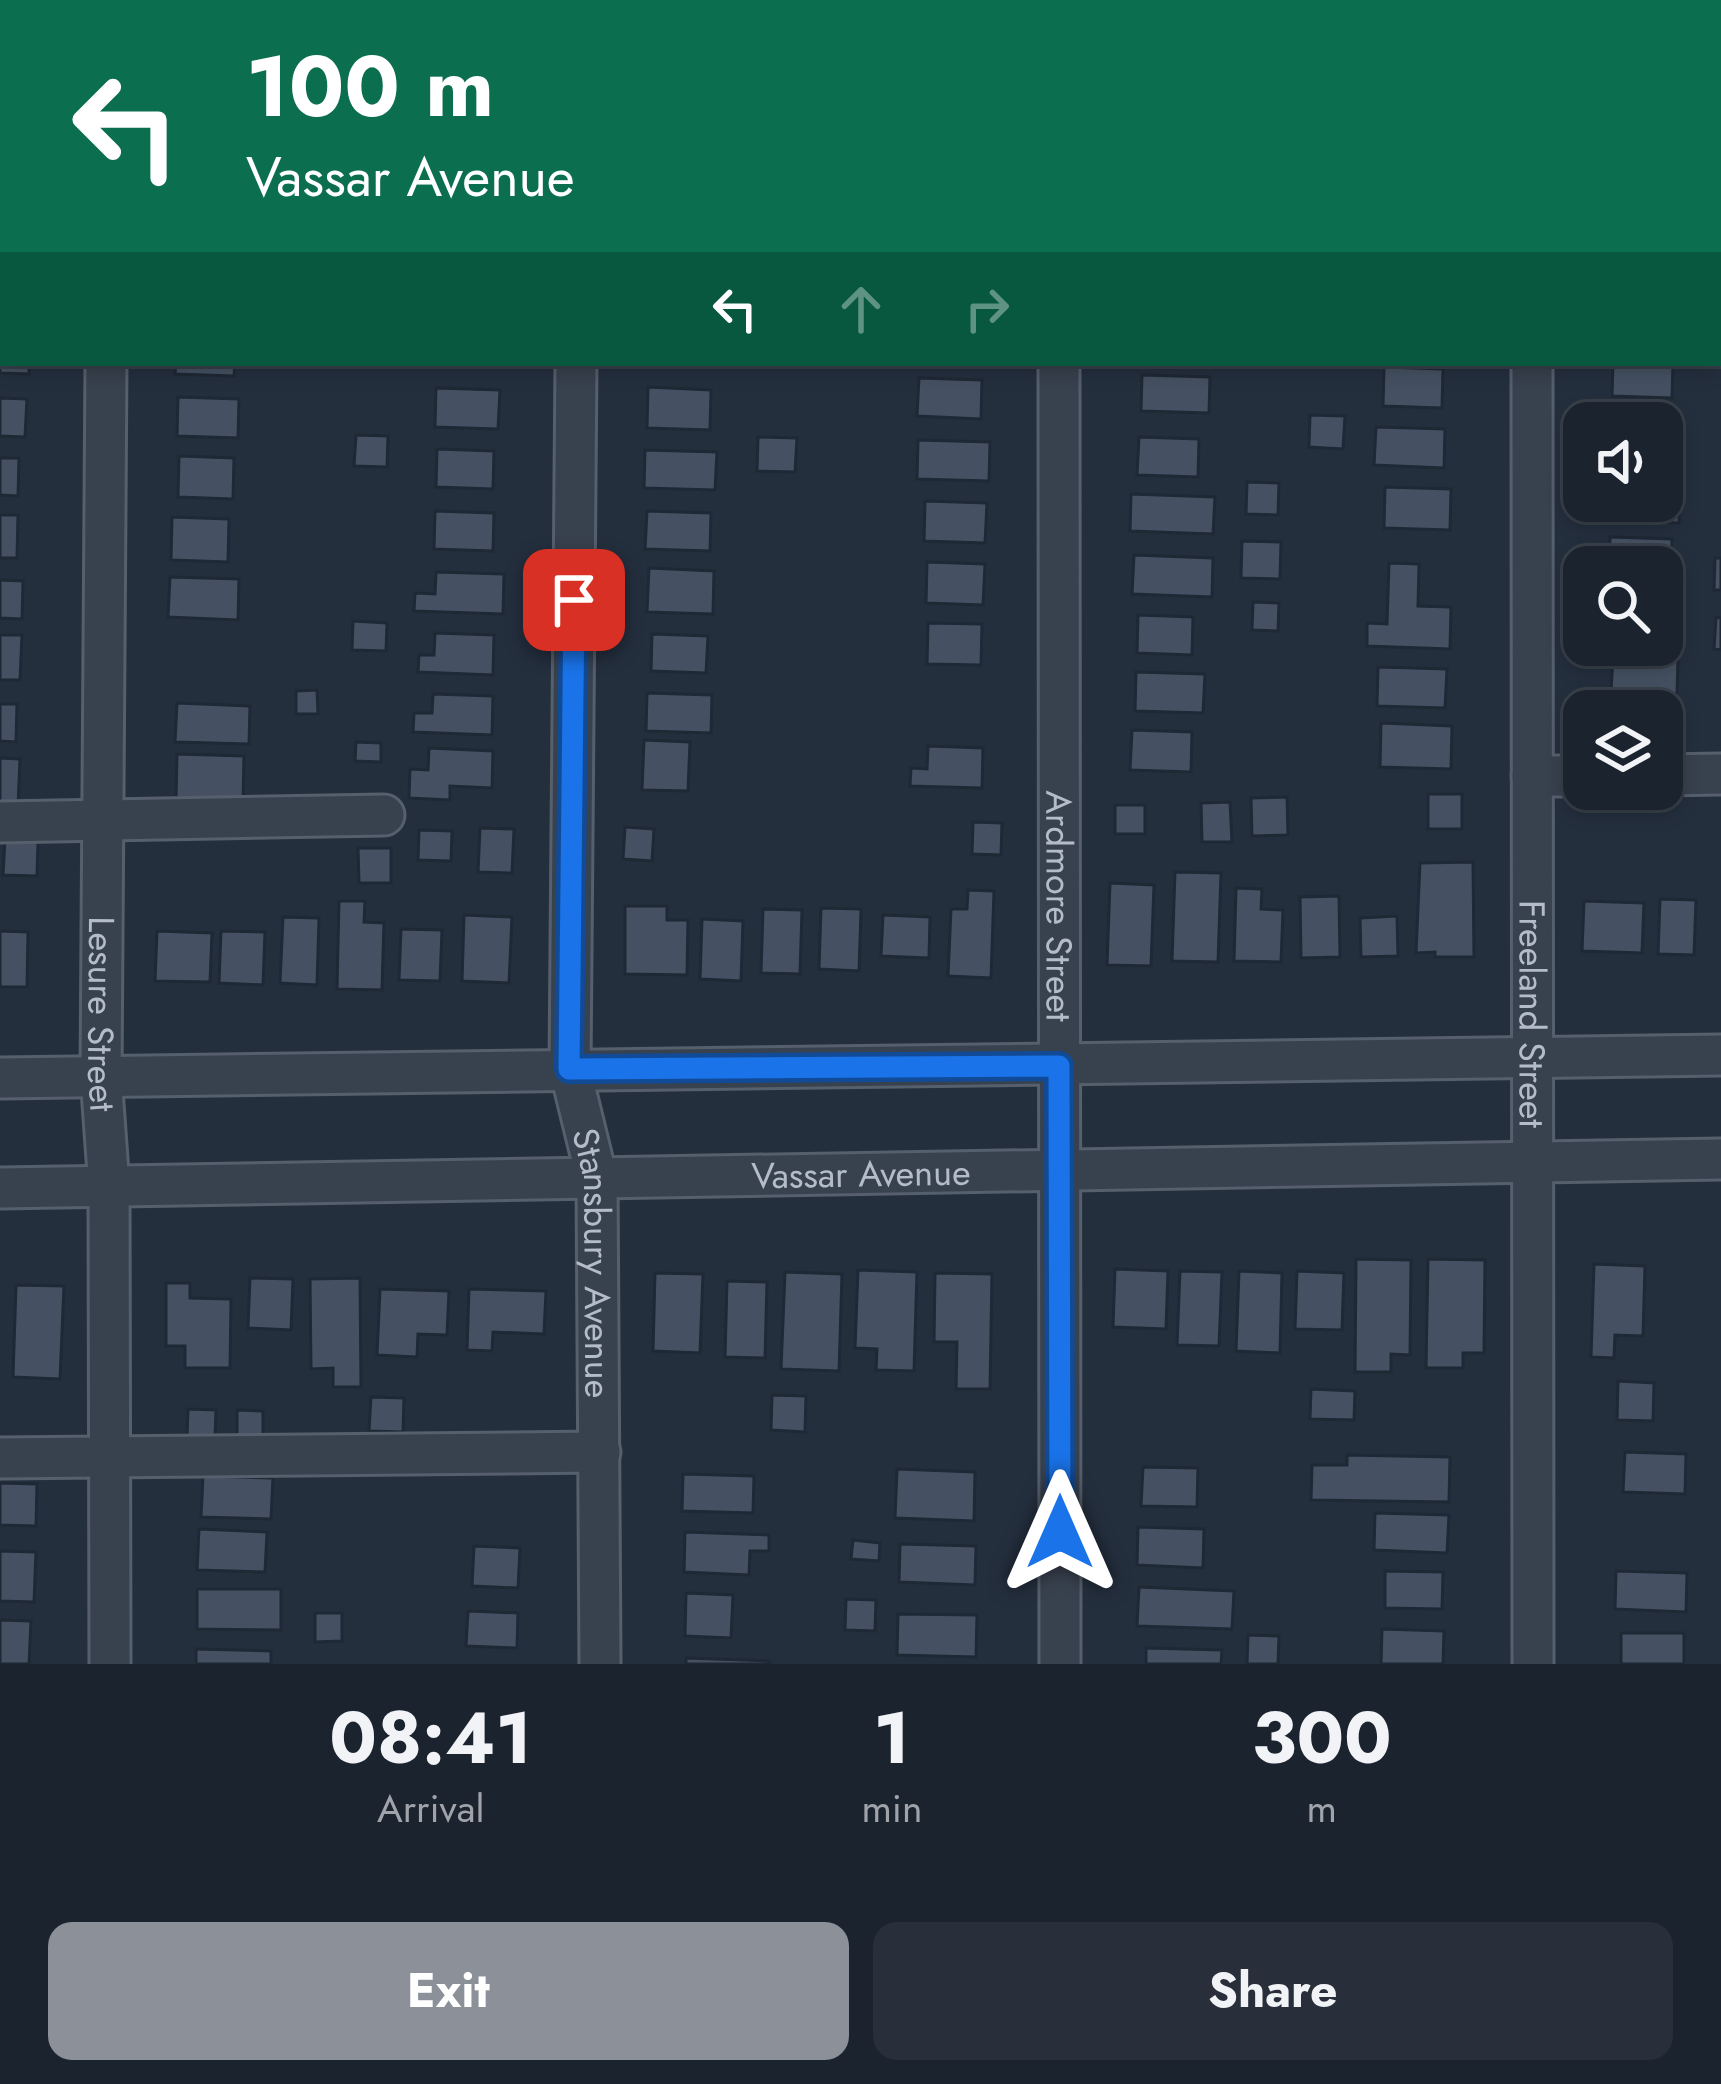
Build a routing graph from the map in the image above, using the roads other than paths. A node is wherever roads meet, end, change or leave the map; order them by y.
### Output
1 (106, 366) edge
2 (576, 366) edge
3 (1059, 366) edge
4 (1532, 366) edge
5 (1721, 774) edge
6 (1683, 775) edge
7 (1532, 776) junction
8 (1563, 776) edge
9 (384, 815) dead end
10 (103, 820) junction
11 (0, 822) edge
12 (1721, 1054) edge
13 (1532, 1058) junction
14 (1059, 1066) junction
15 (569, 1069) junction
16 (101, 1076) junction
17 (0, 1078) edge
18 (1721, 1159) edge
19 (1532, 1162) junction
20 (1060, 1171) junction
21 (597, 1180) junction
22 (109, 1187) junction
23 (0, 1188) edge
24 (600, 1452) junction
25 (107, 1456) junction
26 (0, 1458) edge
27 (110, 1664) edge
28 (600, 1664) edge
29 (1060, 1664) edge
30 (1533, 1664) edge

1 - 10 street, Lesure Street
2 - 15 street, Stansbury Avenue
3 - 14 street, Ardmore Street
4 - 7 street, Freeland Street
5 - 6 street
7 - 8 street
7 - 13 street, Freeland Street
9 - 10 street
10 - 11 street
10 - 16 street, Lesure Street
12 - 13 street
13 - 14 street
13 - 19 street, Freeland Street
14 - 15 street
14 - 20 street, Ardmore Street
15 - 16 street
15 - 21 street, Stansbury Avenue
16 - 17 street
16 - 22 street, Lesure Street
18 - 19 street, Vassar Avenue
19 - 20 street, Vassar Avenue
19 - 30 street, Freeland Street
20 - 21 street, Vassar Avenue
20 - 29 street, Ardmore Street
21 - 22 street, Vassar Avenue
21 - 24 street, Stansbury Avenue
22 - 23 street, Vassar Avenue
22 - 25 street, Lesure Street
24 - 25 street
24 - 28 street, Stansbury Avenue
25 - 26 street
25 - 27 street, Lesure Street

